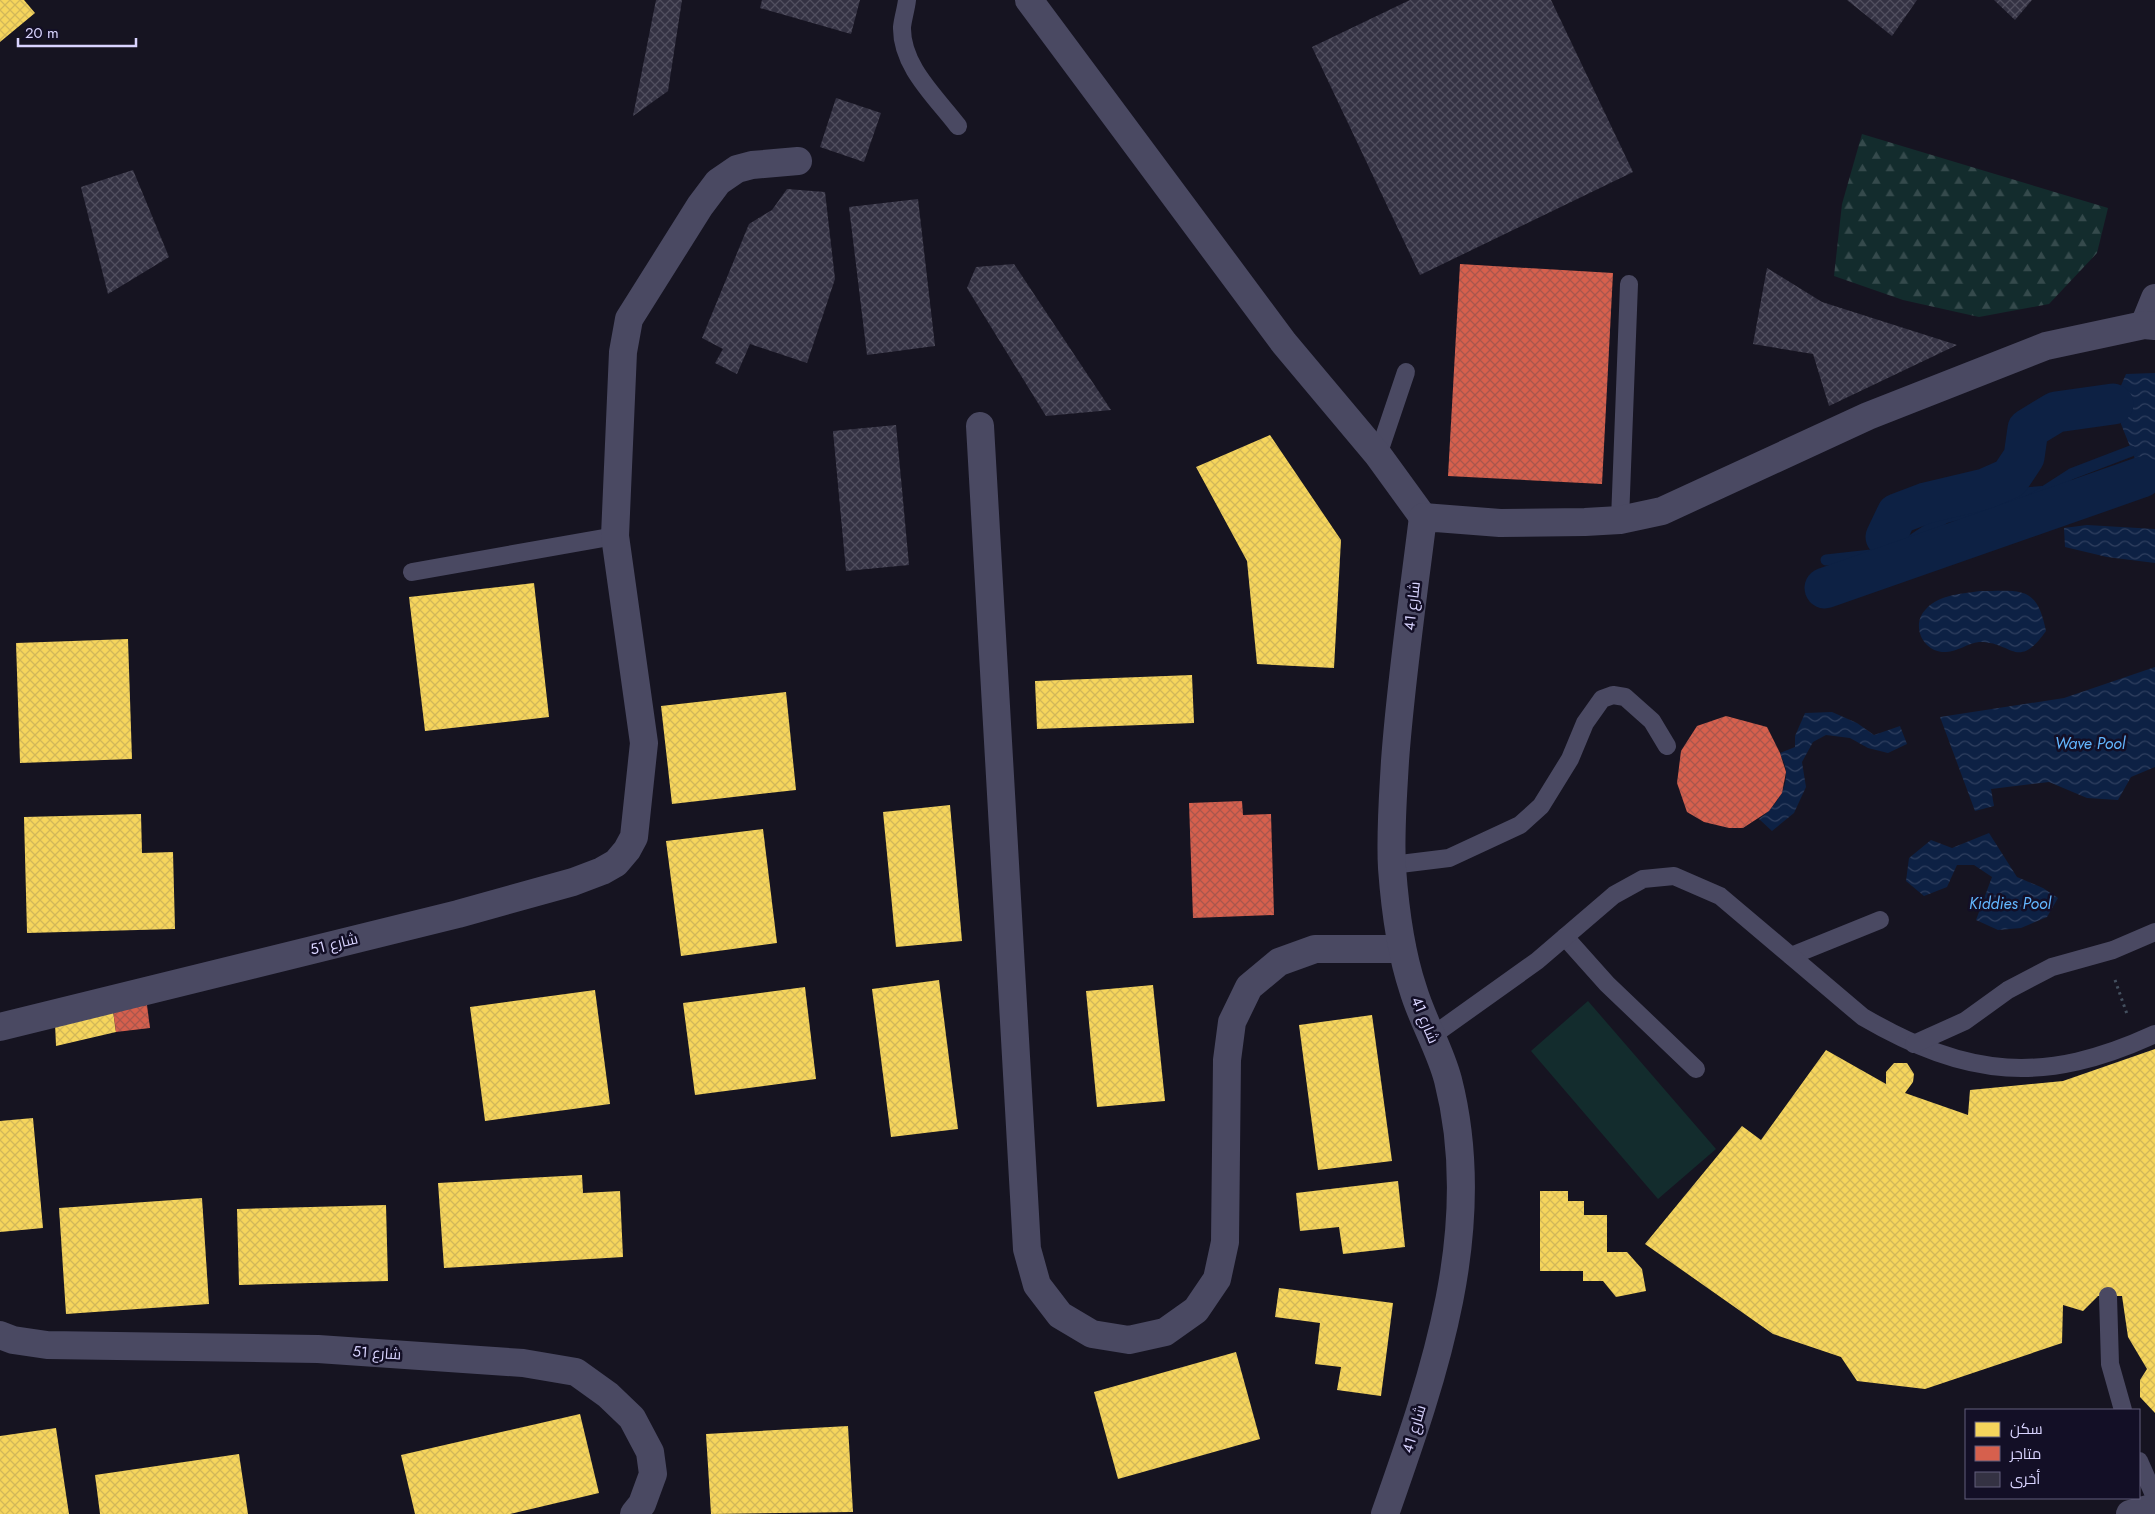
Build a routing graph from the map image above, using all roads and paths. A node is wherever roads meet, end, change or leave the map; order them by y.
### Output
1 (908, 0) edge
2 (1029, 0) edge
3 (958, 126) dead end
4 (798, 161) dead end
5 (1629, 284) dead end
6 (2155, 298) edge
7 (2150, 326) edge
8 (1406, 372) dead end
9 (980, 426) dead end
10 (1378, 455) junction
11 (1423, 517) junction
12 (1620, 520) junction
13 (615, 536) junction
14 (412, 572) dead end
15 (1667, 746) dead end
16 (1392, 865) junction
17 (1880, 920) dead end
18 (2155, 932) edge
19 (1565, 937) junction
20 (1402, 949) junction
21 (1791, 956) junction
22 (2112, 972) dead end
23 (2129, 1018) dead end
24 (0, 1028) edge
25 (2155, 1034) edge
26 (1432, 1036) junction
27 (1914, 1044) junction
28 (1696, 1069) dead end
29 (2108, 1296) dead end
30 (0, 1335) edge
31 (2123, 1409) edge
32 (2140, 1463) edge
33 (2155, 1497) edge
34 (2155, 1508) edge
35 (634, 1514) edge
36 (1385, 1514) edge
37 (2130, 1514) edge

1 - 3 lane
2 - 10 street
4 - 13 street, شارع 51
5 - 12 lane
6 - 7 street
7 - 12 street
8 - 10 lane
9 - 20 street
10 - 11 street
11 - 12 street
11 - 16 street, شارع 41
13 - 14 lane
13 - 24 street, شارع 51
15 - 16 lane
16 - 20 street, شارع 41
17 - 21 lane
18 - 27 lane
19 - 21 lane
19 - 26 lane
19 - 28 lane
20 - 26 street, شارع 41
21 - 27 lane
22 - 23 path
25 - 27 lane
26 - 36 street, شارع 41
29 - 31 lane
30 - 35 street, شارع 51
32 - 33 lane
34 - 37 street

